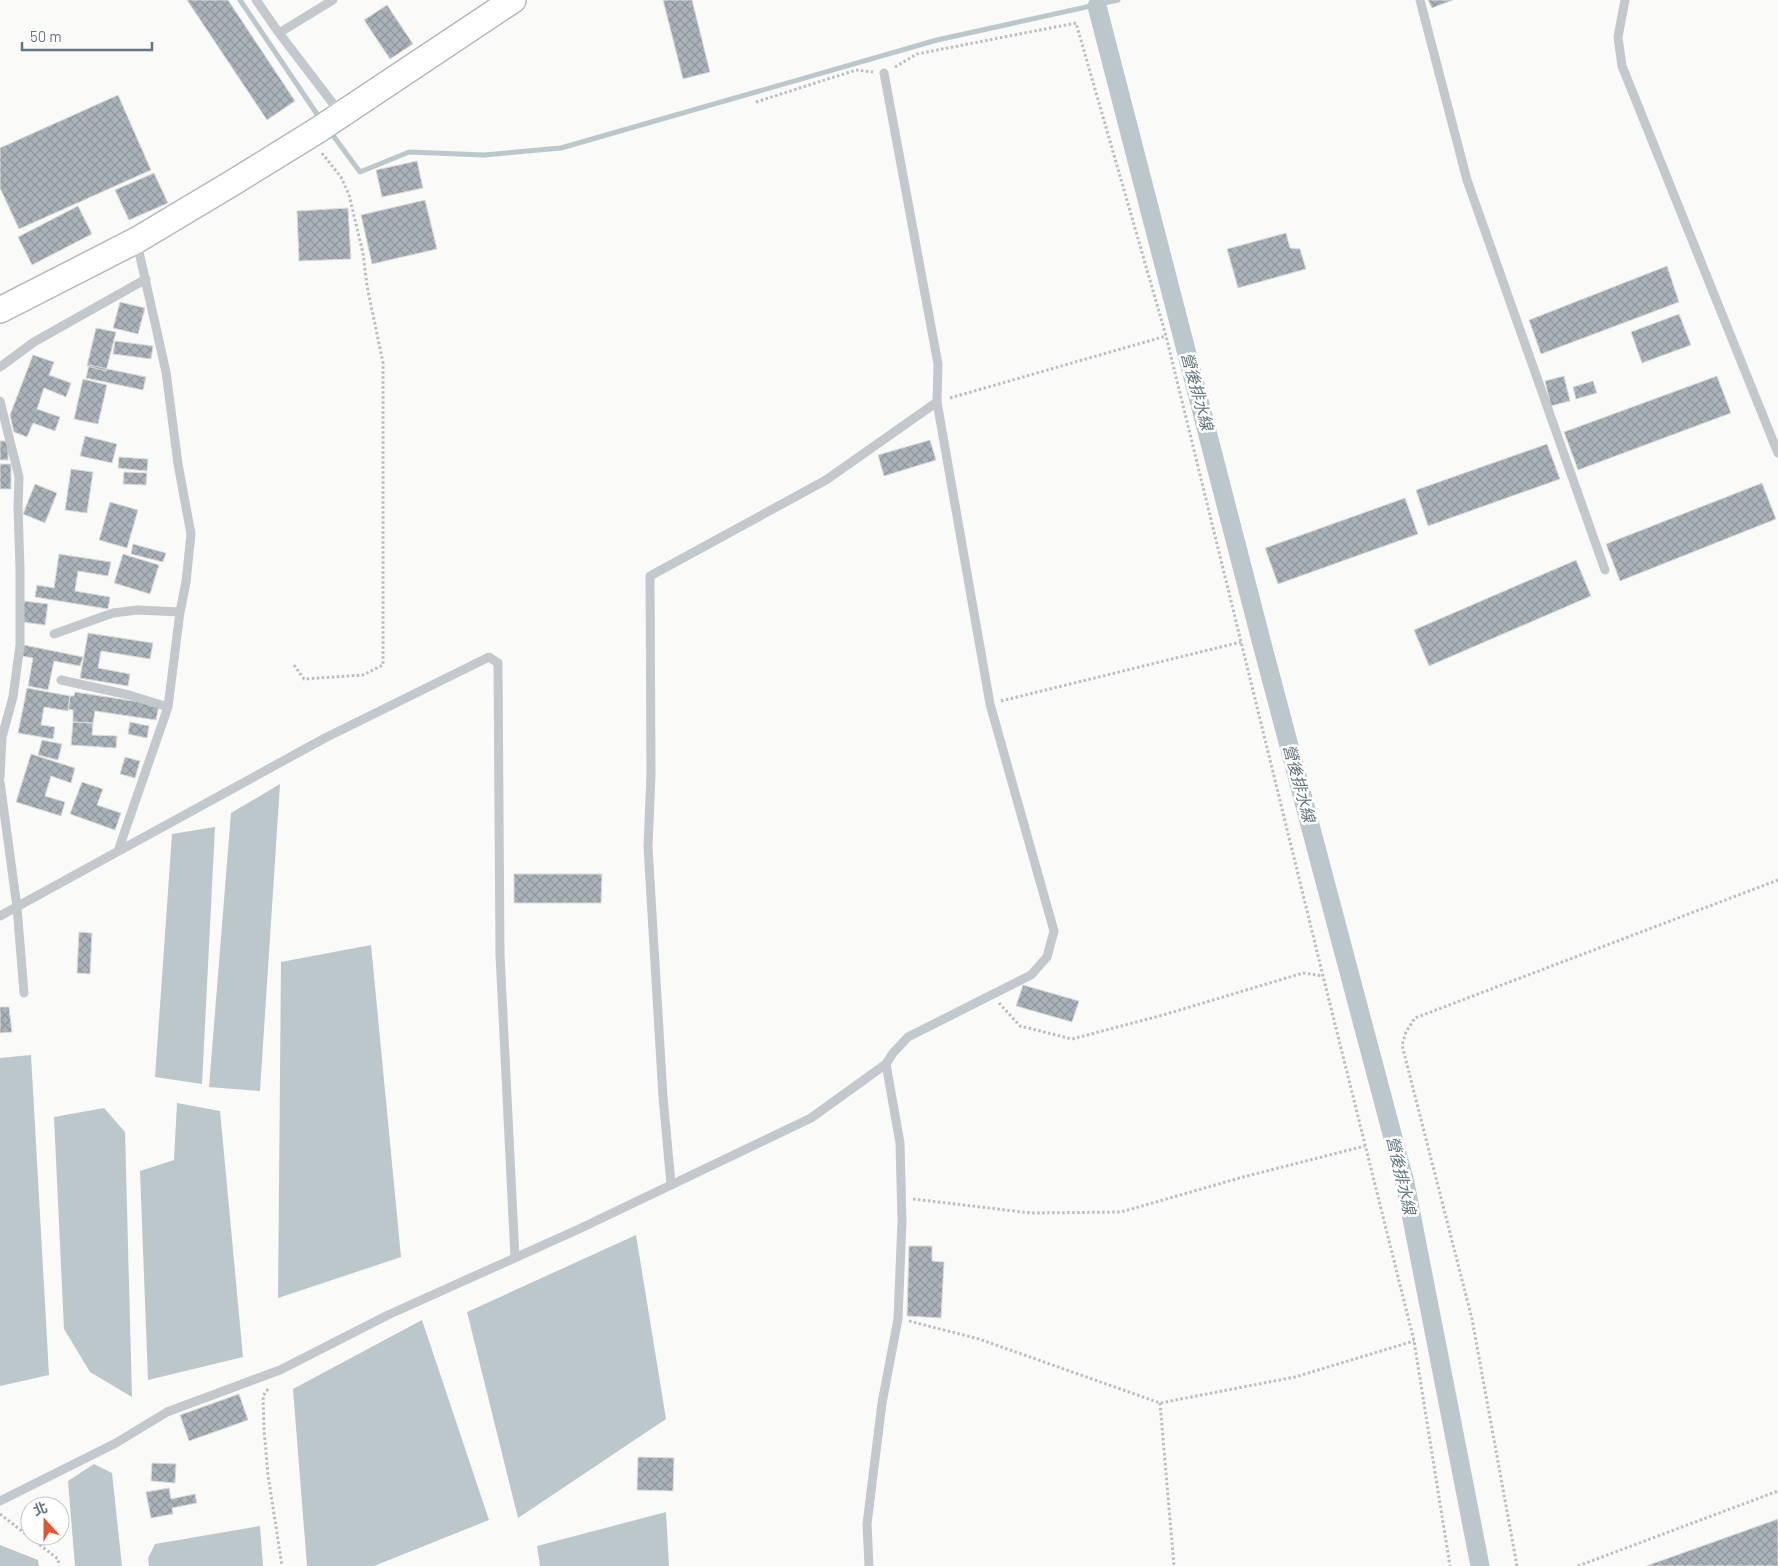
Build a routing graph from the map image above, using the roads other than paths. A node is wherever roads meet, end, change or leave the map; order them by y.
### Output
1 (256, 0) edge
2 (333, 0) edge
3 (513, 0) edge
4 (1420, 0) edge
5 (1625, 0) edge
6 (279, 32) junction
7 (884, 73) road end
8 (341, 114) junction
9 (137, 240) junction
10 (146, 279) junction
11 (0, 310) edge
12 (0, 366) edge
13 (0, 401) edge
14 (937, 402) junction
15 (1778, 453) edge
16 (1605, 570) dead end
17 (180, 612) junction
18 (54, 634) dead end
19 (61, 680) dead end
20 (168, 707) junction
21 (0, 777) edge
22 (0, 782) edge
23 (118, 851) junction
24 (17, 907) junction
25 (0, 916) edge
26 (24, 993) dead end
27 (886, 1064) junction
28 (672, 1184) junction
29 (515, 1258) junction
30 (0, 1501) edge
31 (869, 1566) edge

1 - 6 lane
2 - 6 lane
3 - 8 main road
4 - 16 lane
5 - 15 lane
6 - 8 lane
7 - 14 lane
8 - 9 main road
9 - 10 lane
9 - 11 main road
10 - 12 lane
10 - 17 lane
13 - 21 lane
14 - 27 lane
14 - 28 lane
17 - 18 lane
17 - 20 lane
19 - 20 lane
20 - 23 lane
22 - 24 lane
23 - 24 lane
23 - 29 lane
24 - 25 lane
24 - 26 lane
27 - 28 lane
27 - 31 lane
28 - 29 lane
29 - 30 lane

